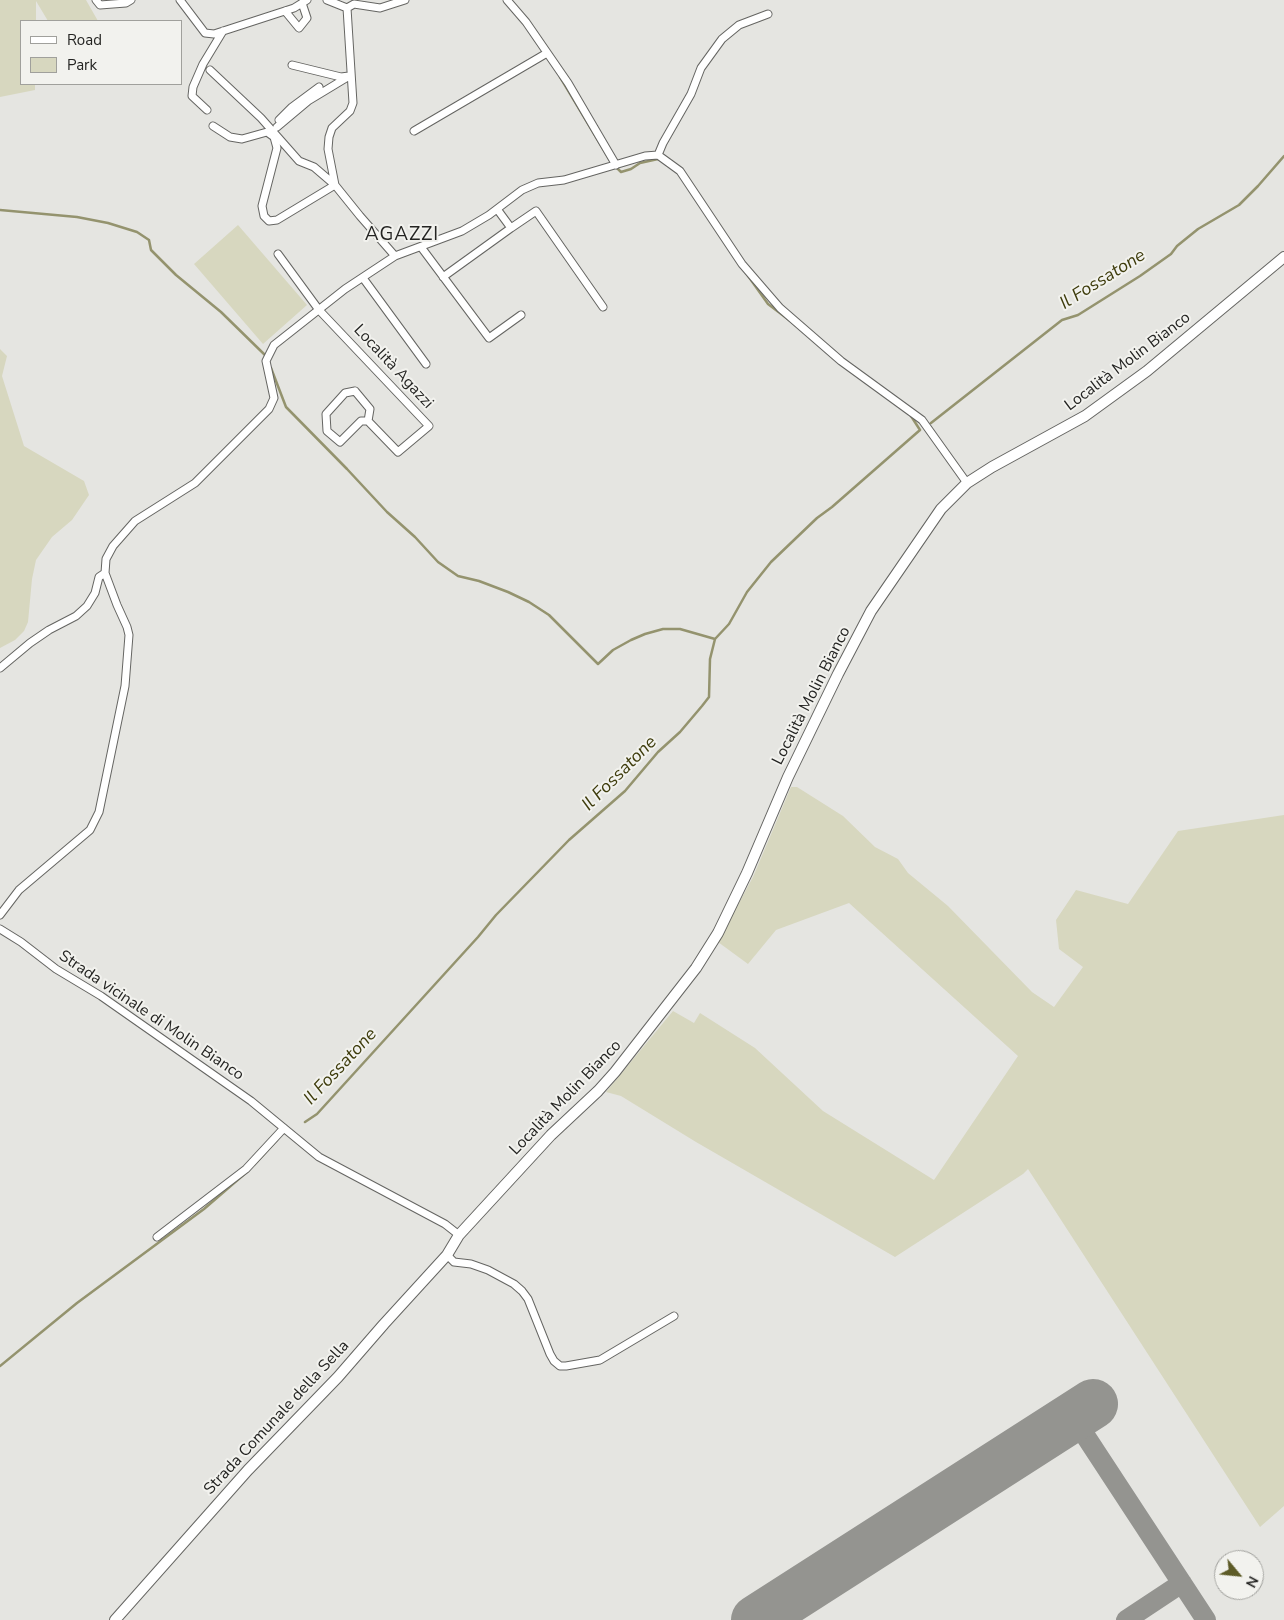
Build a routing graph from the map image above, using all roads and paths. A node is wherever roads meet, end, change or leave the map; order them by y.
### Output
1 (131, 0) edge
2 (180, 0) edge
3 (327, 0) edge
4 (405, 0) edge
5 (507, 0) edge
6 (98, 2) edge
7 (304, 2) edge
8 (347, 8) junction
9 (285, 11) junction
10 (768, 14) dead end
11 (224, 31) junction
12 (547, 53) junction
13 (292, 66) dead end
14 (210, 70) dead end
15 (352, 75) junction
16 (319, 87) dead end
17 (207, 110) dead end
18 (213, 126) dead end
19 (274, 128) junction
20 (414, 131) dead end
21 (658, 155) junction
22 (616, 165) junction
23 (335, 184) junction
24 (497, 208) junction
25 (511, 228) junction
26 (421, 247) junction
27 (278, 254) dead end
28 (395, 256) junction
29 (1284, 257) edge
30 (443, 277) junction
31 (363, 278) junction
32 (603, 306) dead end
33 (319, 310) junction
34 (521, 315) dead end
35 (426, 364) dead end
36 (368, 421) junction
37 (967, 483) junction
38 (105, 574) junction
39 (0, 668) edge
40 (0, 915) edge
41 (0, 929) edge
42 (284, 1128) junction
43 (459, 1235) junction
44 (157, 1237) dead end
45 (447, 1255) junction
46 (674, 1316) dead end
47 (115, 1620) edge

1 - 6 street
2 - 11 street
3 - 8 street
4 - 8 street
5 - 12 street
7 - 9 street
7 - 9 street
8 - 15 street
9 - 11 street
10 - 21 street
11 - 17 street
12 - 20 street
12 - 22 street
13 - 15 street
14 - 19 street
15 - 19 street
15 - 23 street
16 - 19 street
18 - 23 street
19 - 23 street
21 - 22 street
21 - 37 street
22 - 24 street
23 - 28 street
24 - 25 street
24 - 26 street
25 - 30 street
25 - 32 street
26 - 28 street
26 - 30 street
27 - 33 street
28 - 31 street
29 - 37 street, Località Molin Bianco
30 - 34 street
31 - 33 street
31 - 35 street, Località Agazzi
33 - 36 street, Località Agazzi
33 - 38 street
36 - 36 street
37 - 43 street, Località Molin Bianco
38 - 39 street
38 - 40 street
41 - 42 street, Strada vicinale di Molin Bianco
42 - 43 street, Strada vicinale di Molin Bianco
42 - 44 street
43 - 45 street, Strada Comunale della Sella
45 - 46 street
45 - 47 street, Strada Comunale della Sella

